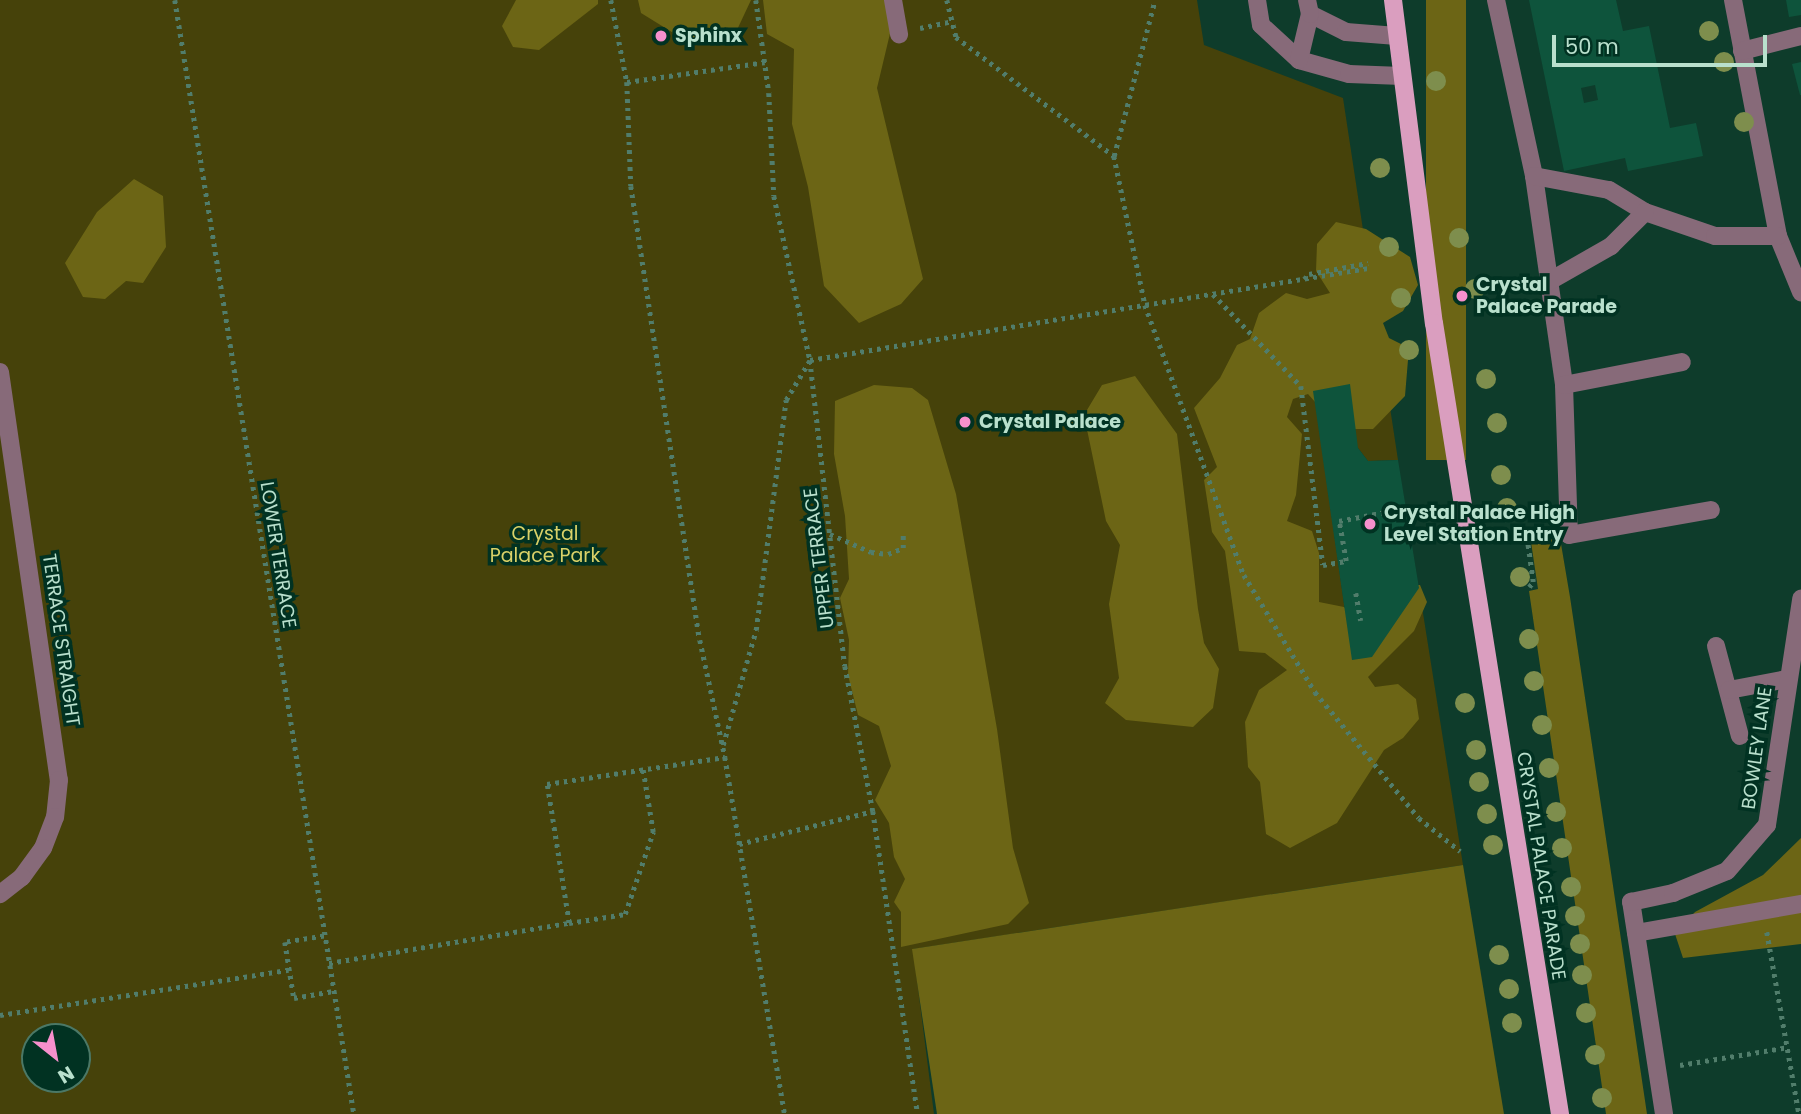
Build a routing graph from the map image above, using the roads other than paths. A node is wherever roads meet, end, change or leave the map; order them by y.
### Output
1 (892, 0) edge
2 (1257, 0) edge
3 (1393, 0) edge
4 (1496, 0) edge
5 (1733, 0) edge
6 (1309, 7) edge
7 (899, 34) road end
8 (1397, 36) junction
9 (1801, 36) edge
10 (1742, 51) junction
11 (1299, 60) junction
12 (1402, 76) junction
13 (1534, 176) junction
14 (1645, 212) junction
15 (1778, 236) junction
16 (1548, 282) junction
17 (1801, 292) edge
18 (1682, 362) dead end
19 (0, 372) edge
20 (1564, 385) junction
21 (1711, 510) dead end
22 (1801, 598) edge
23 (1716, 646) dead end
24 (1787, 679) junction
25 (1729, 690) junction
26 (1740, 736) dead end
27 (0, 894) edge
28 (1801, 904) edge
29 (1636, 933) junction
30 (1560, 1114) edge
31 (1664, 1114) edge

1 - 7 street
2 - 11 street
3 - 8 main road, CRYSTAL PALACE PARADE
4 - 13 street
5 - 10 street
6 - 8 street
6 - 11 street
8 - 12 main road, CRYSTAL PALACE PARADE
9 - 10 street
10 - 15 street
11 - 12 street
12 - 30 main road, CRYSTAL PALACE PARADE
13 - 14 street
13 - 16 street
14 - 15 street
14 - 16 street
15 - 17 street
16 - 20 street
18 - 20 street
19 - 27 street, TERRACE STRAIGHT
20 - 21 street
22 - 24 street, BOWLEY LANE
23 - 25 street
24 - 25 street
24 - 29 street, BOWLEY LANE
25 - 26 street
28 - 29 street
29 - 31 street

